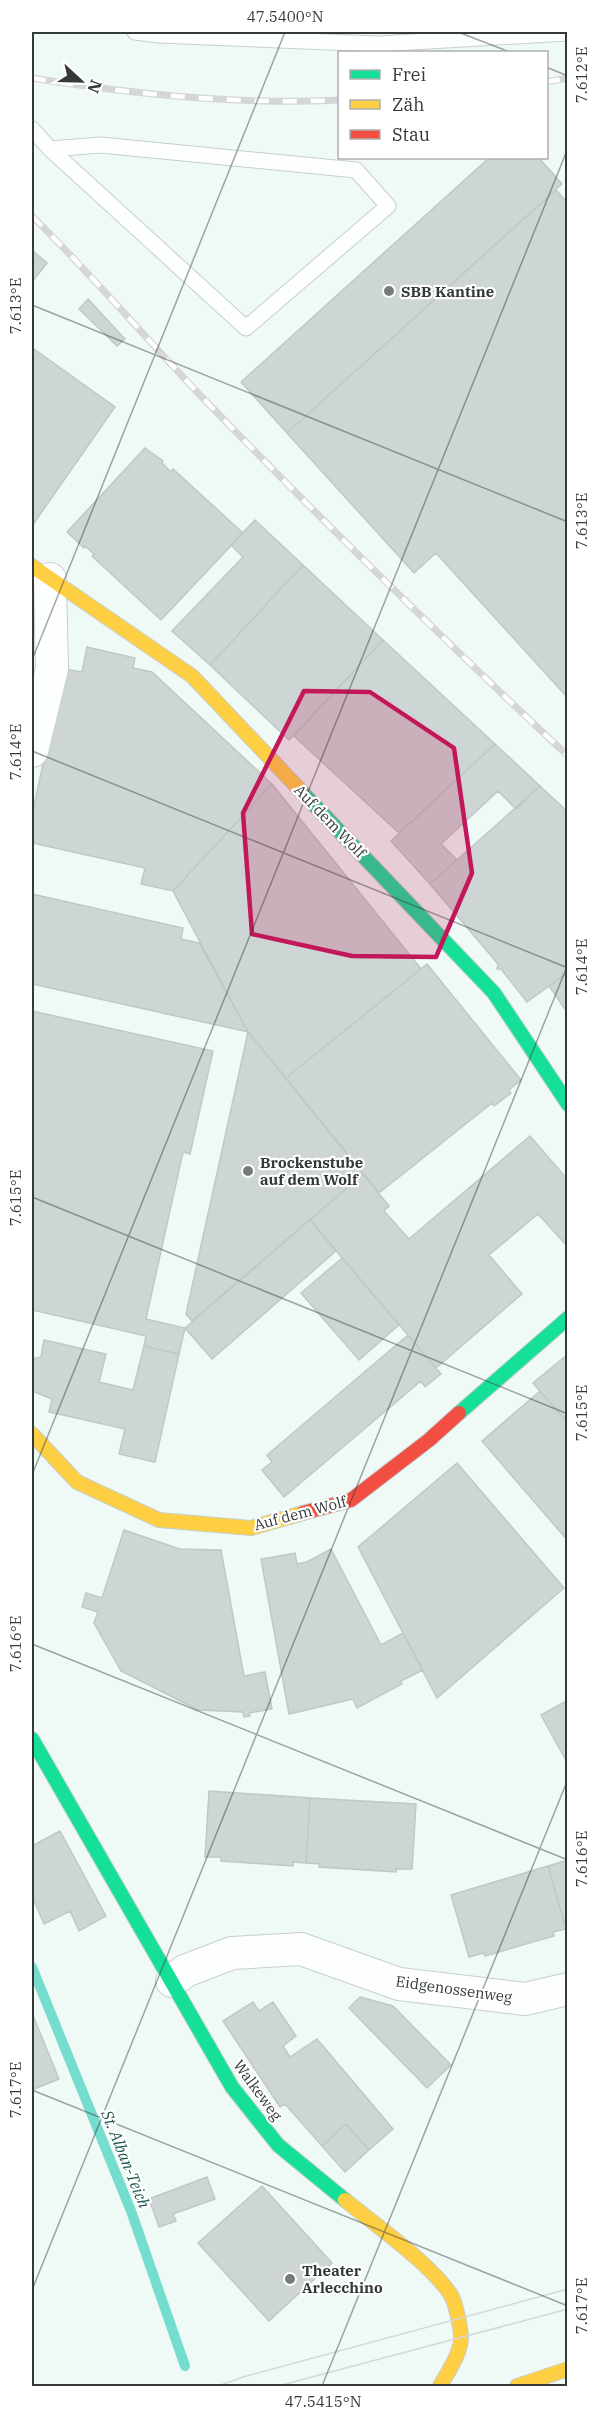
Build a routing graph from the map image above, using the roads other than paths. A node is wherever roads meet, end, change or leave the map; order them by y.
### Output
1 (135, 32) edge
2 (567, 33) edge
3 (32, 129) edge
4 (50, 149) junction
5 (41, 573) edge
6 (32, 751) edge
7 (567, 1104) edge
8 (567, 1318) edge
9 (32, 1434) edge
10 (32, 1739) edge
11 (172, 1981) junction
12 (567, 1989) edge
13 (567, 2369) edge
14 (440, 2386) edge
15 (517, 2386) edge

1 - 2 lane
3 - 4 lane
4 - 4 lane
5 - 6 street, Auf dem Wolf
5 - 7 street, Auf dem Wolf
8 - 9 street, Auf dem Wolf
10 - 11 street, Walkeweg
11 - 12 street, Eidgenossenweg
11 - 14 street, Walkeweg
13 - 15 street

